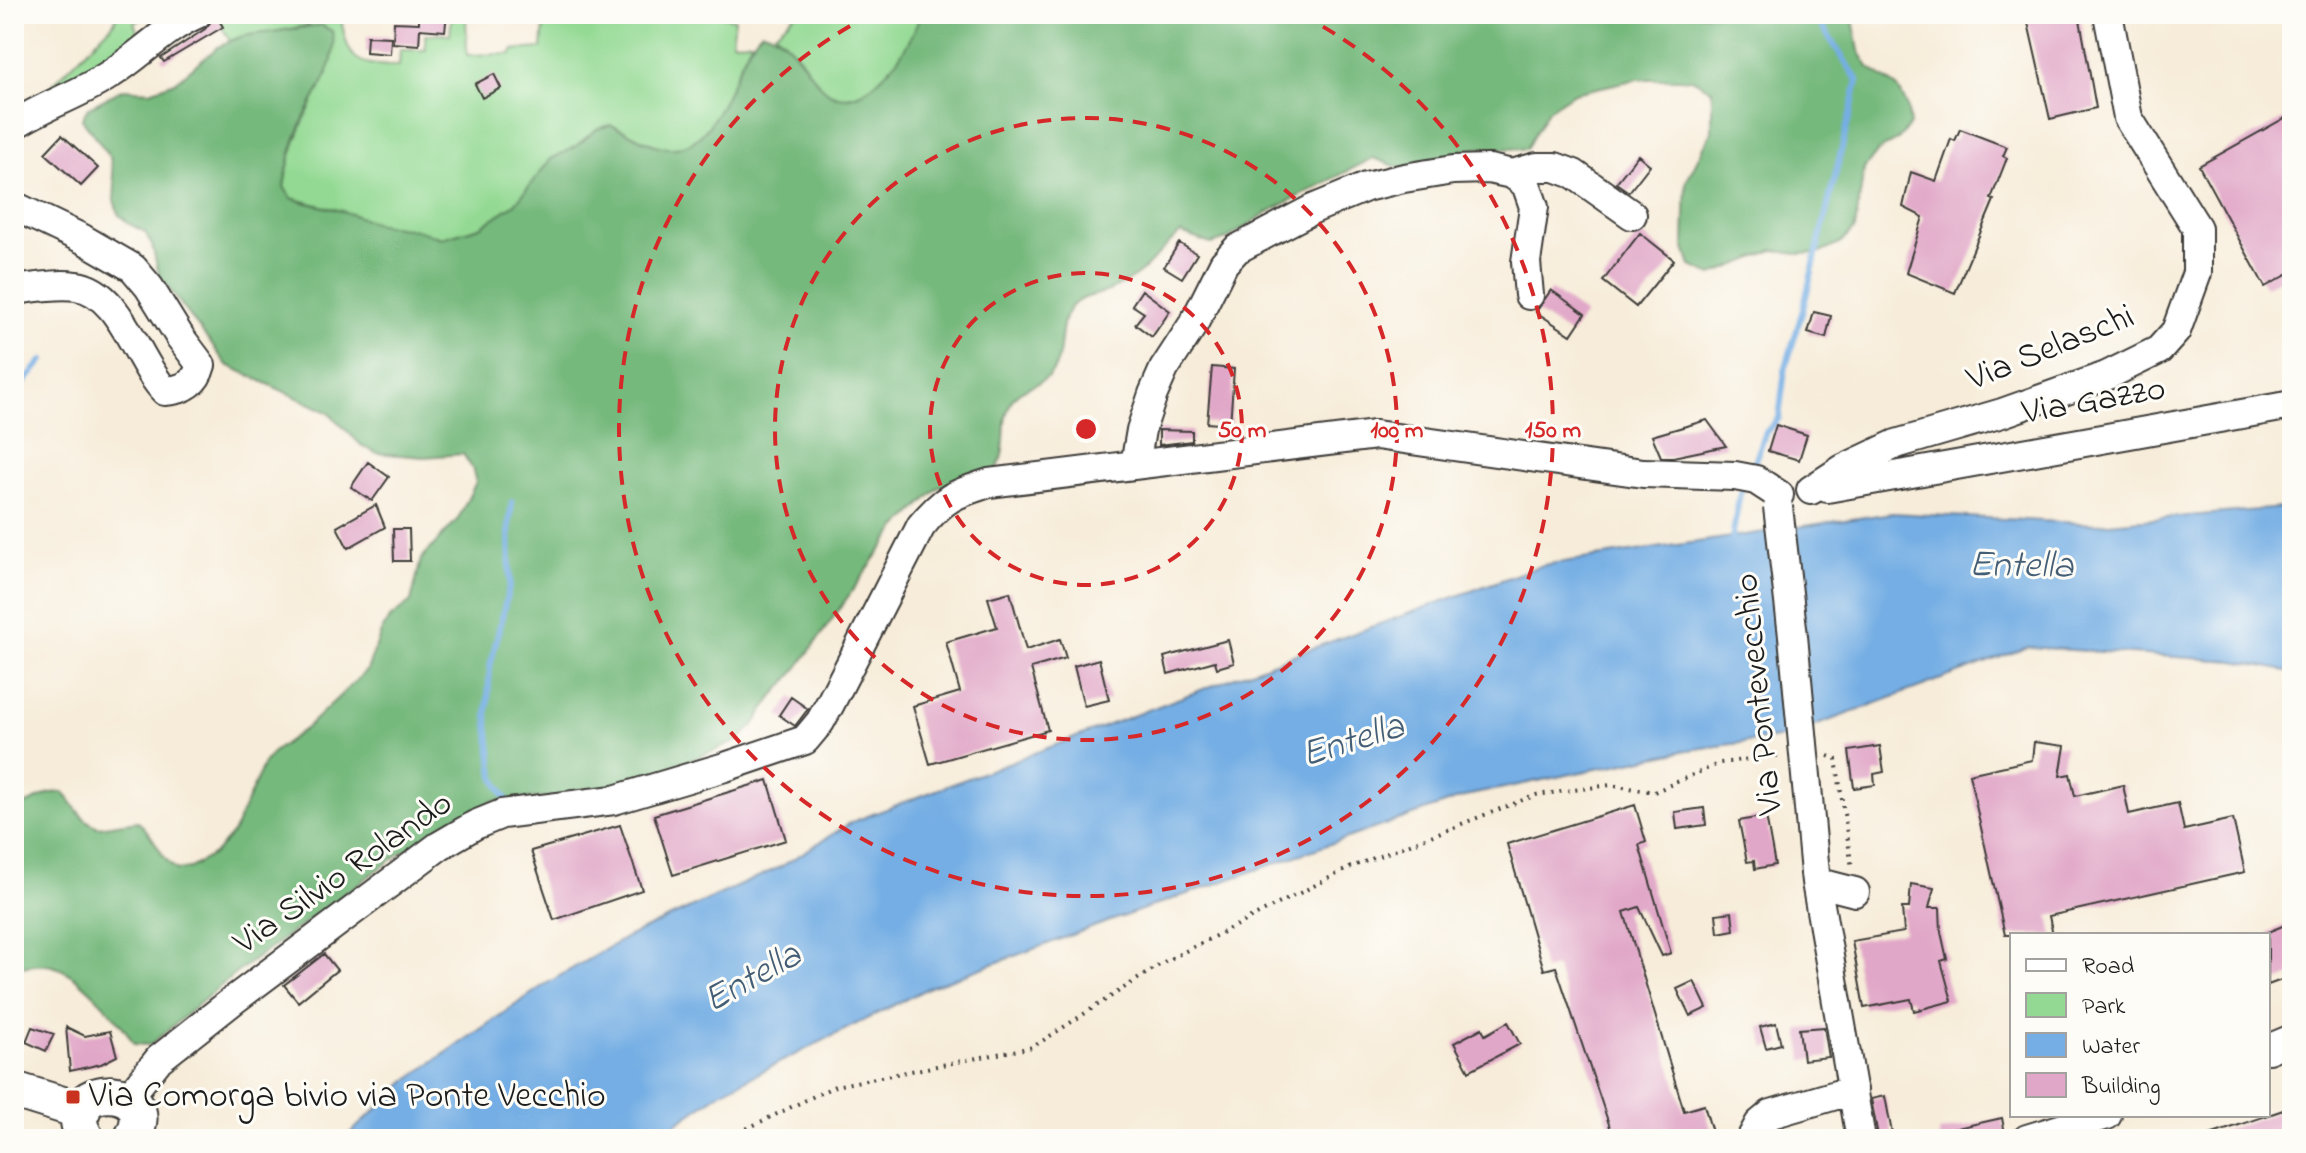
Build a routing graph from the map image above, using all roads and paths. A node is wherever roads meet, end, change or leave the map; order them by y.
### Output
1 (197, 14) edge
2 (2108, 14) edge
3 (14, 125) edge
4 (1512, 174) junction
5 (14, 206) edge
6 (1632, 215) dead end
7 (14, 290) edge
8 (1529, 295) dead end
9 (1144, 375) dead end
10 (2292, 405) edge
11 (1141, 430) junction
12 (1135, 465) junction
13 (1811, 490) junction
14 (1779, 501) junction
15 (1782, 755) dead end
16 (1825, 755) dead end
17 (1816, 877) junction
18 (1855, 892) joint
19 (2292, 1039) edge
20 (2270, 1048) edge
21 (14, 1090) edge
22 (1853, 1090) junction
23 (127, 1099) junction
24 (2100, 1117) edge
25 (84, 1125) edge
26 (132, 1139) edge
27 (725, 1139) edge
28 (1751, 1139) edge
29 (1861, 1139) edge
30 (2027, 1139) edge

1 - 3 street
2 - 13 street, Via Selaschi
4 - 6 street
4 - 8 street
4 - 11 street
5 - 7 street
9 - 11 street
10 - 13 street, Via Gazzo
11 - 12 street
12 - 14 street, Via Silvio Rolando
12 - 23 street, Via Silvio Rolando
13 - 14 street, Via Gazzo
14 - 17 street, Via Pontevecchio, bridge
15 - 27 path
16 - 18 path
17 - 18 street
17 - 22 street, Via Pontevecchio
19 - 20 street
21 - 25 main road
22 - 28 street
22 - 29 street, Via Pontevecchio
23 - 25 main road
23 - 26 main road
24 - 30 street

